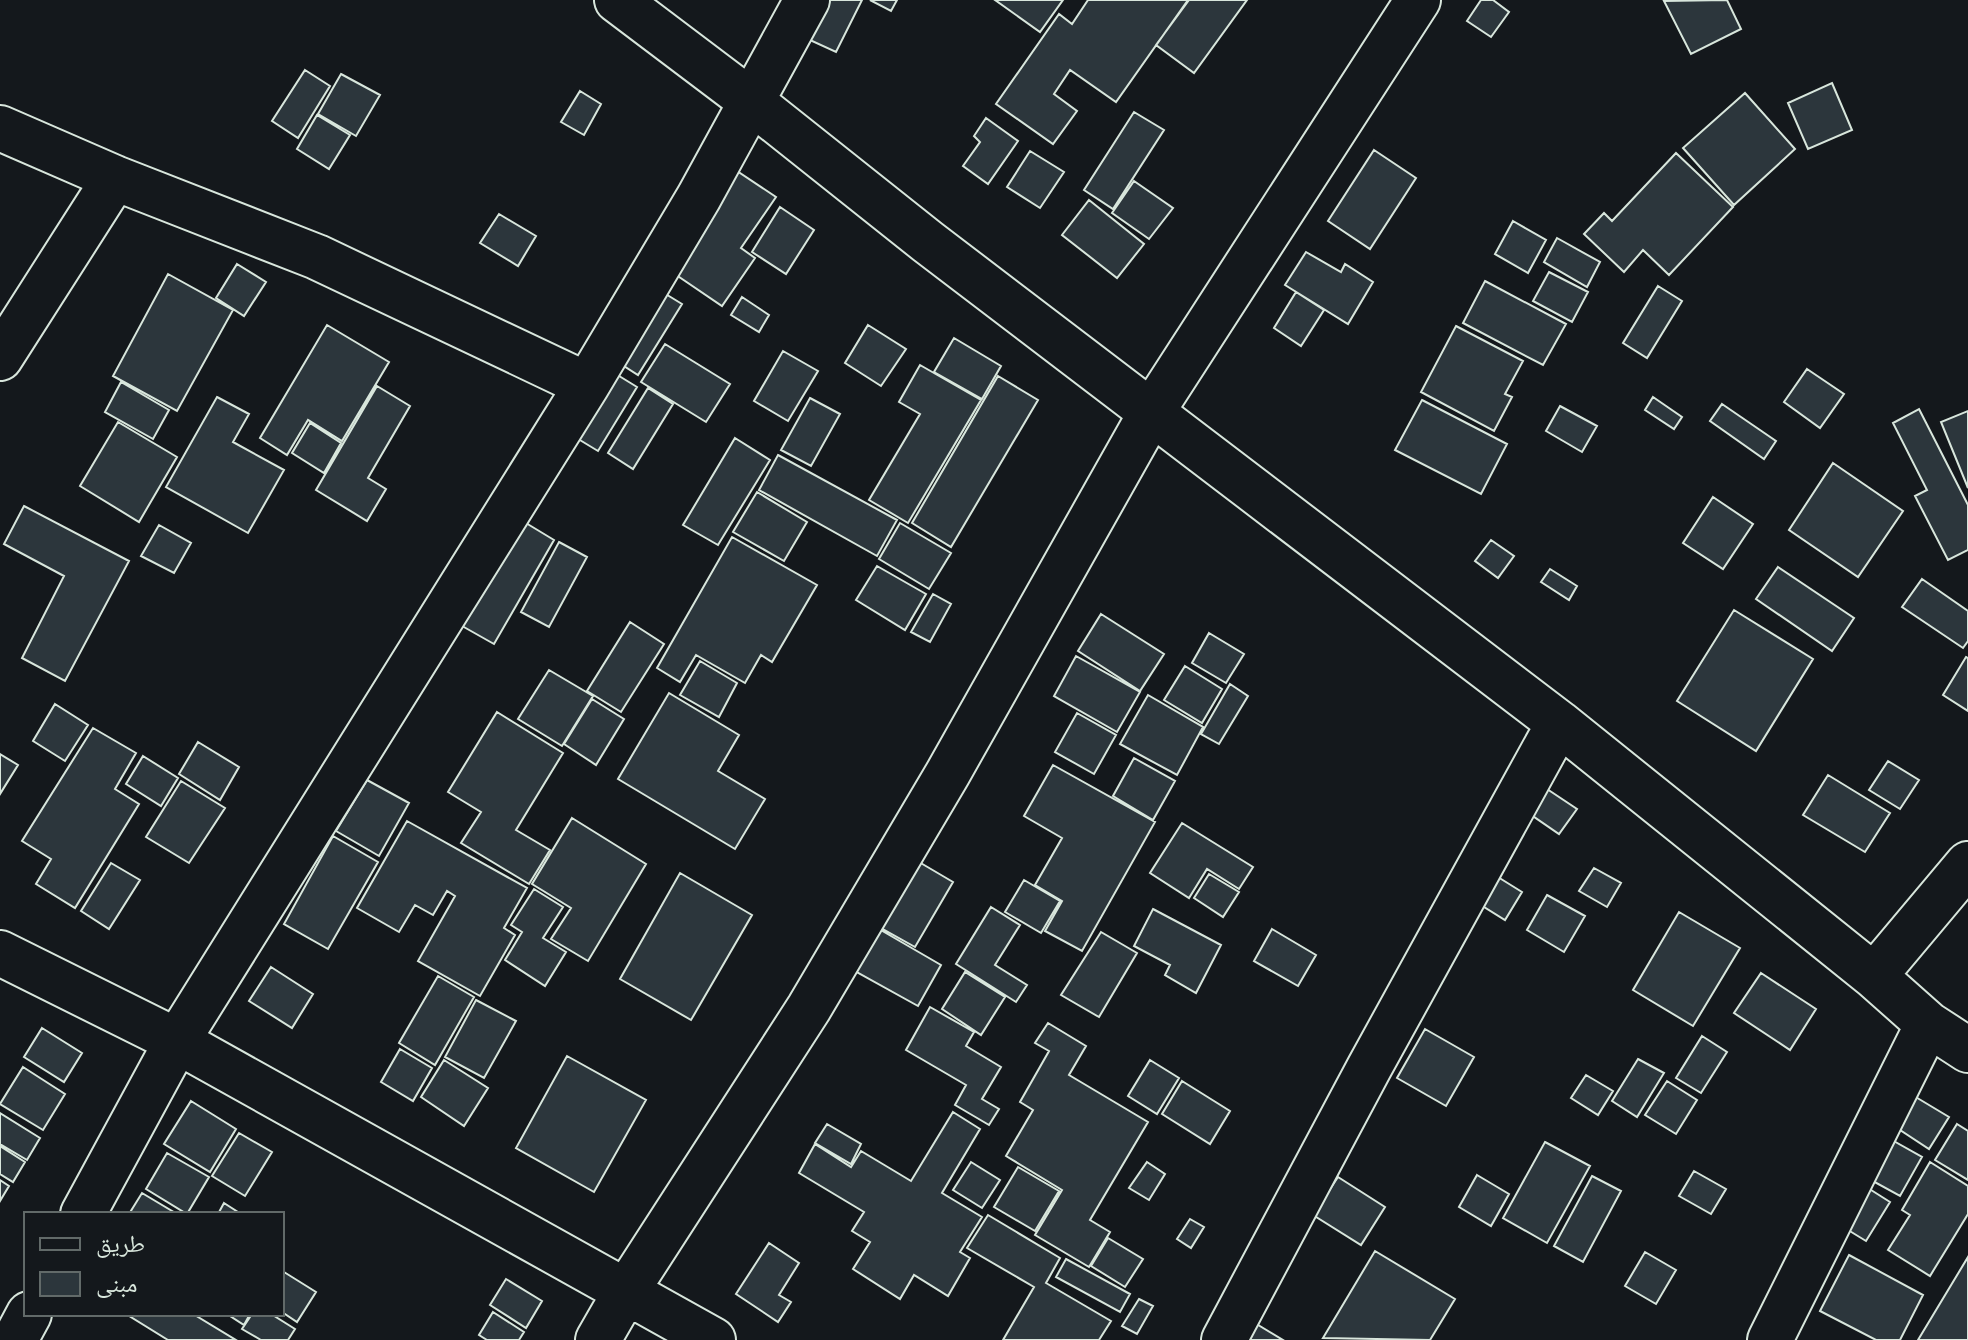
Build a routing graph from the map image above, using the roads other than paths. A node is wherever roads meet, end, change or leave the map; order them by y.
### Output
1 (617, 0) edge
2 (807, 0) edge
3 (1418, 0) edge
4 (752, 102) junction
5 (0, 128) edge
6 (115, 178) junction
7 (0, 358) edge
8 (587, 385) junction
9 (1151, 413) junction
10 (1559, 723) junction
11 (1968, 864) edge
12 (0, 953) edge
13 (1874, 976) junction
14 (1928, 1024) junction
15 (177, 1041) junction
16 (1968, 1050) edge
17 (84, 1212) edge
18 (625, 1293) junction
19 (28, 1316) edge
20 (15, 1340) edge
21 (598, 1340) edge
22 (713, 1340) edge
23 (1224, 1340) edge
24 (1770, 1340) edge

1 - 4 street
2 - 4 street
3 - 9 street
4 - 8 street
4 - 9 street
5 - 6 street
6 - 7 street
6 - 8 street
8 - 15 street
9 - 10 street
9 - 18 street
10 - 13 street
10 - 23 street
11 - 13 street
12 - 15 street
13 - 14 street
14 - 16 street
14 - 24 street
15 - 17 street
15 - 18 street
18 - 21 street
18 - 22 street
19 - 20 street

